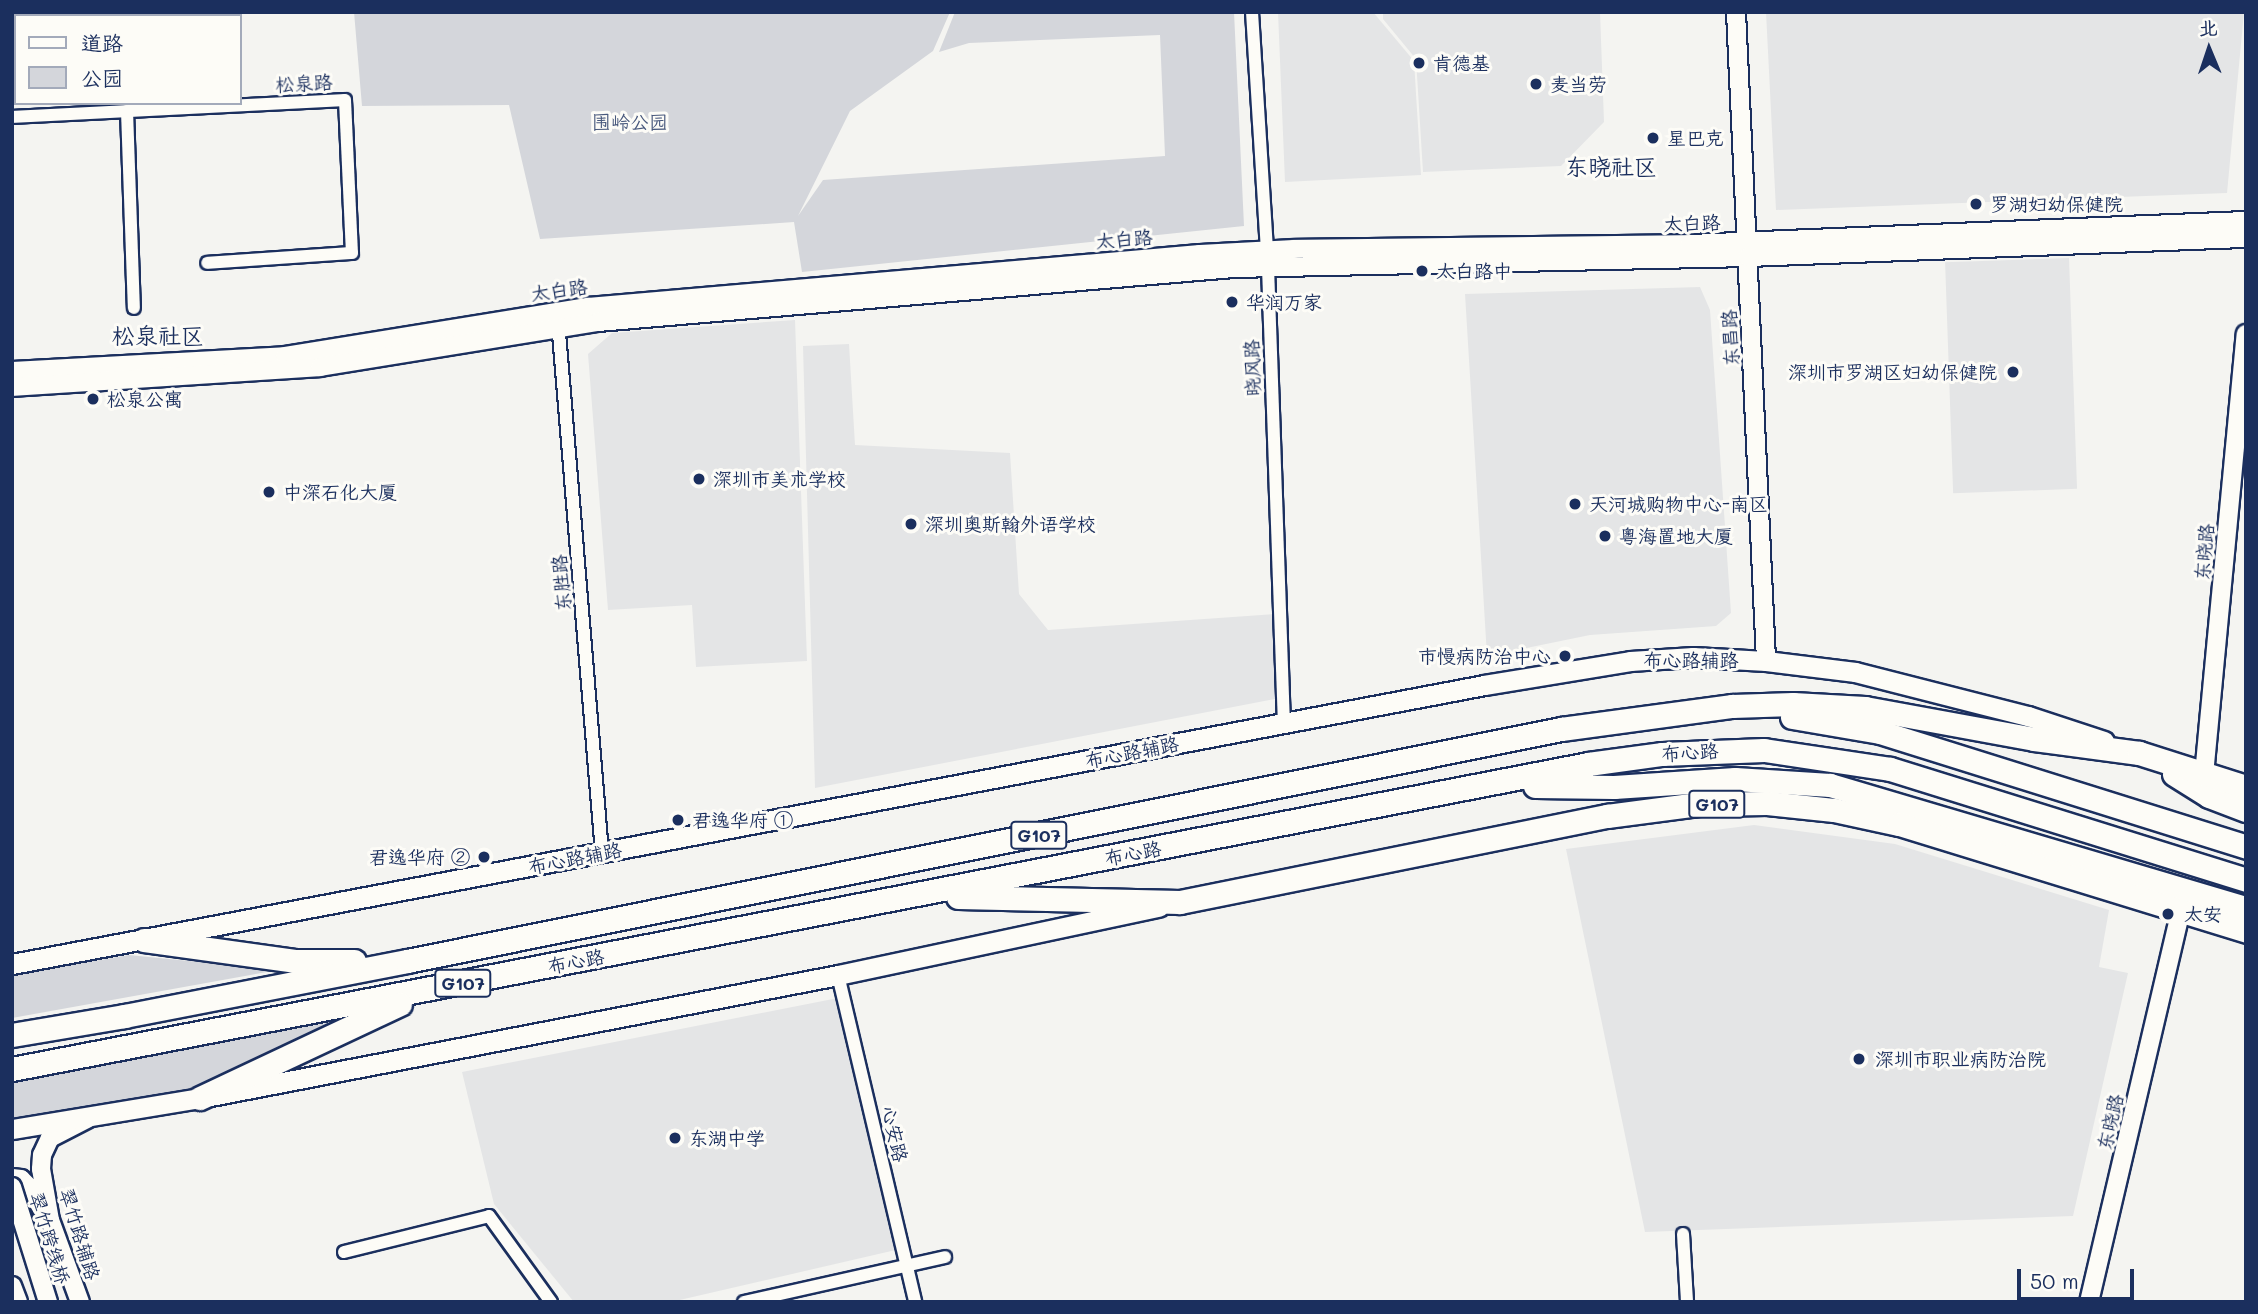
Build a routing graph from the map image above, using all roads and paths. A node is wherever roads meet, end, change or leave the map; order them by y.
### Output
1 (1252, 12) edge
2 (1736, 12) edge
3 (64, 109) edge
4 (127, 111) junction
5 (12, 117) edge
6 (2246, 221) edge
7 (2246, 238) edge
8 (1747, 249) junction
9 (1268, 259) junction
10 (207, 263) dead end
11 (134, 308) dead end
12 (558, 319) junction
13 (2246, 334) edge
14 (12, 371) edge
15 (12, 387) edge
16 (1766, 661) junction
17 (1672, 715) junction
18 (1284, 723) junction
19 (2139, 753) junction
20 (2204, 775) junction
21 (1475, 787) junction
22 (2246, 787) edge
23 (2246, 810) edge
24 (2246, 847) edge
25 (602, 853) junction
26 (2246, 880) edge
27 (912, 896) junction
28 (1180, 902) junction
29 (2246, 908) edge
30 (2180, 911) junction
31 (2246, 931) edge
32 (144, 940) junction
33 (407, 961) junction
34 (17, 962) edge
35 (838, 975) junction
36 (432, 989) junction
37 (12, 1035) edge
38 (12, 1069) edge
39 (200, 1098) junction
40 (88, 1118) junction
41 (12, 1129) edge
42 (12, 1178) edge
43 (12, 1187) edge
44 (50, 1220) junction
45 (12, 1227) edge
46 (1683, 1234) dead end
47 (344, 1252) dead end
48 (945, 1257) dead end
49 (906, 1266) junction
50 (12, 1286) edge
51 (18, 1302) edge
52 (38, 1302) edge
53 (48, 1302) edge
54 (79, 1302) edge
55 (551, 1302) edge
56 (744, 1302) edge
57 (915, 1302) edge
58 (1687, 1302) edge
59 (2089, 1302) edge

1 - 9 street, 晓风路
2 - 8 main road, 东昌路
3 - 4 street, 松泉路
3 - 5 street, 松泉路
4 - 10 street, 松泉路
4 - 11 street
6 - 8 main road, 太白路
7 - 8 main road, 太白路
8 - 9 main road, 太白路
8 - 16 main road, 东昌路
9 - 12 main road, 太白路
9 - 18 street, 晓风路
12 - 14 main road, 太白路
12 - 15 main road, 太白路
12 - 25 street, 东胜路
13 - 20 main road, 东晓路
16 - 18 main road, 布心路辅路
16 - 19 main road, 布心路辅路
17 - 19 highway, 布心路 / G107
17 - 24 highway, 布心路
17 - 33 highway, 布心路 / G107
18 - 25 main road, 布心路辅路
19 - 20 highway, 布心路辅路 / G107
19 - 23 highway
20 - 22 highway, 布心路辅路 / G107
21 - 26 highway, 布心路
21 - 27 highway, 布心路
21 - 29 highway
25 - 32 main road, 布心路辅路
27 - 28 highway, G107
27 - 36 highway, 布心路 / G107
28 - 30 highway, G107
28 - 35 main road
30 - 31 highway, G107
30 - 59 main road, 东晓路
32 - 33 highway
32 - 34 main road, 布心路辅路
33 - 37 highway, 布心路 / G107
35 - 39 main road
35 - 49 street, 心安路
36 - 38 highway, 布心路 / G107
36 - 39 highway
39 - 40 main road
40 - 41 main road
40 - 44 main road, 翠竹路辅路
42 - 44 main road
43 - 53 main road, 翠竹跨线桥, bridge
44 - 54 main road, 翠竹路辅路
45 - 52 main road, 翠竹跨线桥
46 - 58 street
47 - 55 street
48 - 49 street
49 - 56 street
49 - 57 street, 心安路
50 - 51 main road

